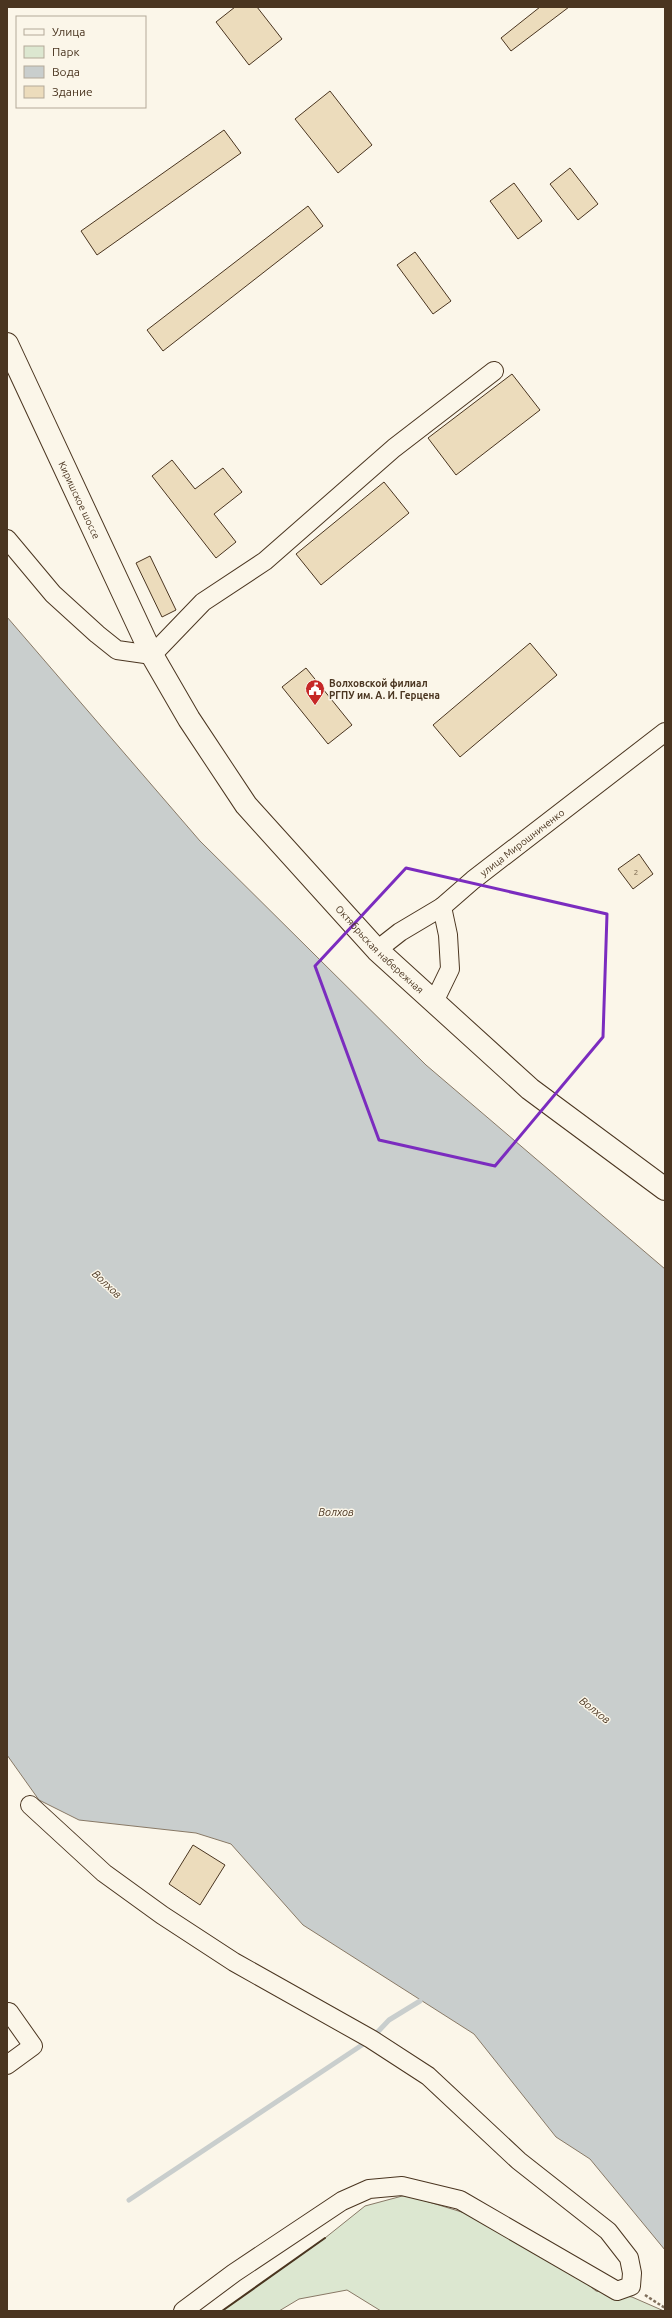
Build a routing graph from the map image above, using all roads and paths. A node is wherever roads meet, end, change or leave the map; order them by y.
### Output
1 (7, 344) edge
2 (494, 371) dead end
3 (7, 539) edge
4 (152, 655) junction
5 (665, 732) edge
6 (442, 907) junction
7 (377, 950) junction
8 (434, 1002) junction
9 (665, 1189) edge
10 (30, 1805) dead end
11 (9, 2012) dead end
12 (7, 2065) edge
13 (631, 2286) junction
14 (665, 2308) edge
15 (183, 2311) edge

1 - 4 main road, Киришское шоссе
2 - 4 street
3 - 4 street
4 - 7 main road, Октябрьская набережная
5 - 6 street, улица Мирошниченко
6 - 7 street, улица Мирошниченко
6 - 8 street
7 - 8 main road, Октябрьская набережная
8 - 9 main road, Октябрьская набережная
10 - 13 street
11 - 12 street
13 - 14 path
13 - 15 street

